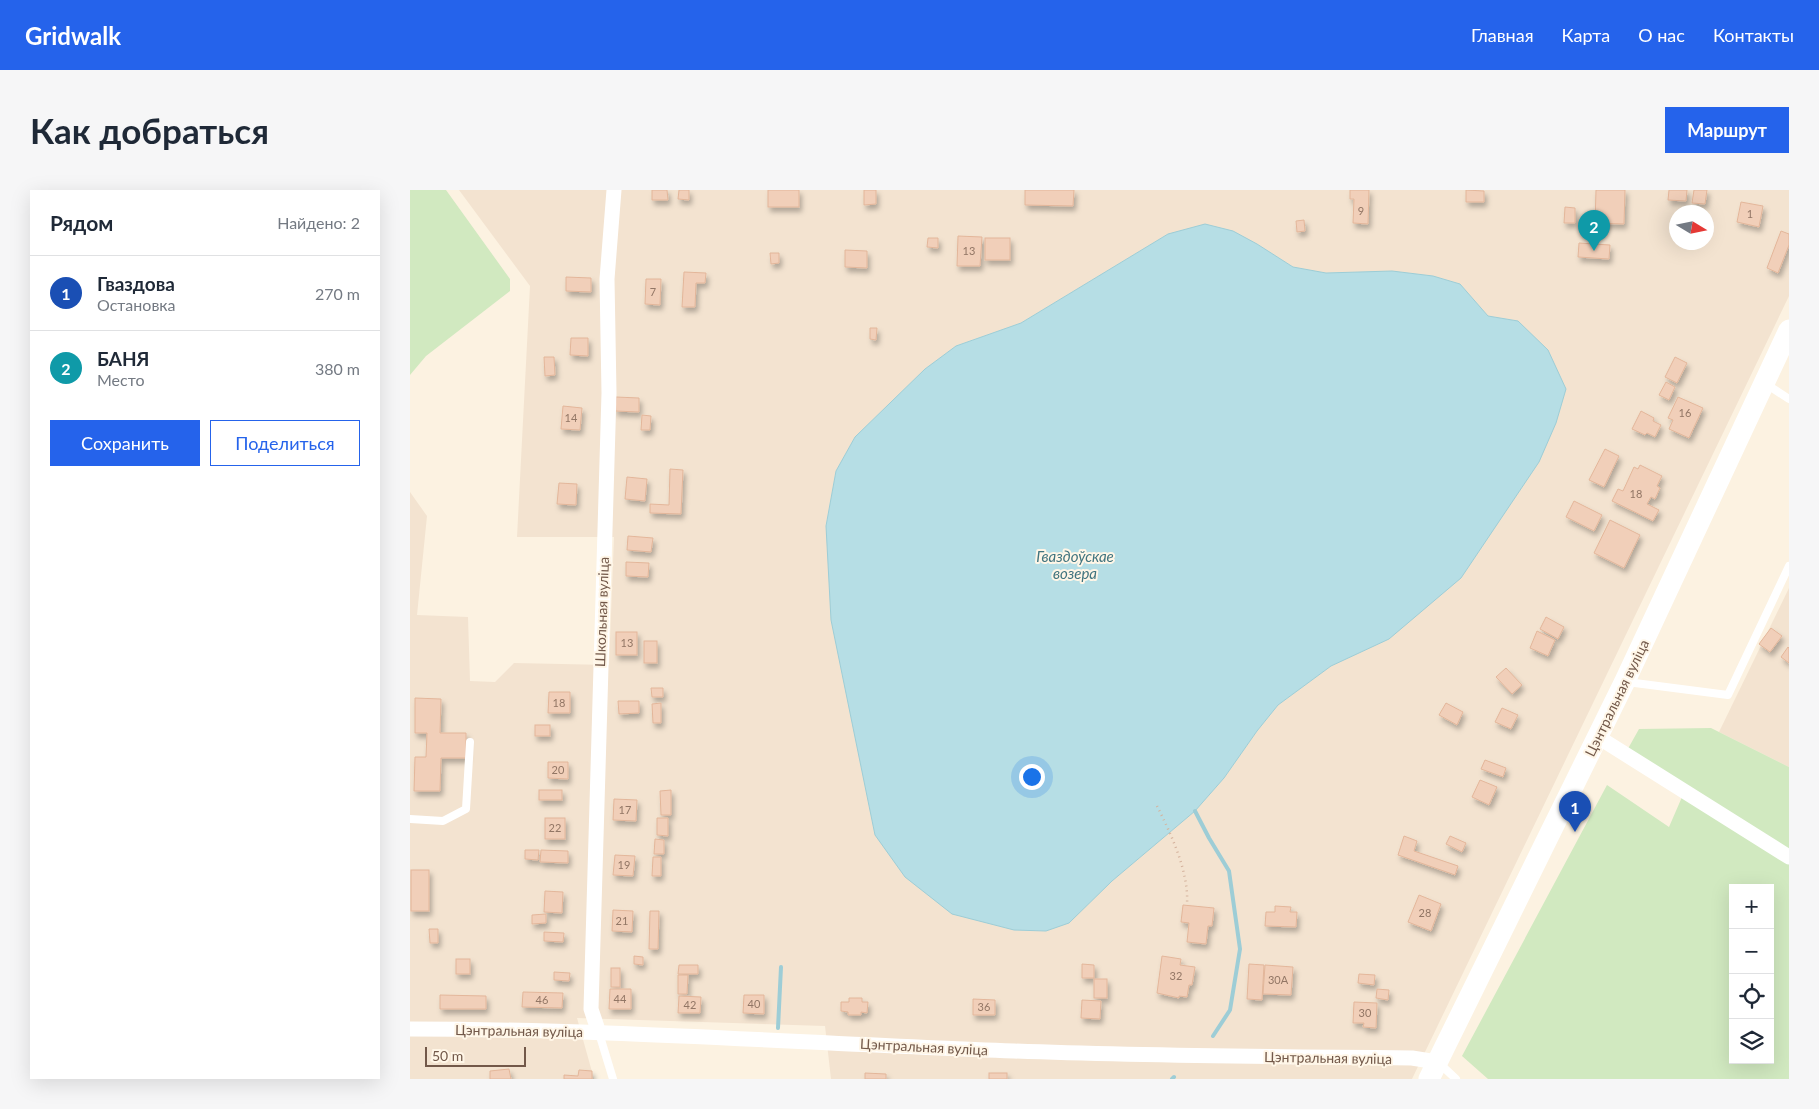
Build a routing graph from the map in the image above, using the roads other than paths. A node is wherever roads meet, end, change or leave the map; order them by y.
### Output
1 (614, 190) edge
2 (1789, 330) edge
3 (1764, 383) junction
4 (1789, 399) edge
5 (1789, 566) edge
6 (1625, 681) junction
7 (1598, 737) junction
8 (470, 742) dead end
9 (410, 819) edge
10 (1789, 857) edge
11 (410, 1029) edge
12 (599, 1032) junction
13 (1433, 1070) edge
14 (613, 1079) edge
15 (1456, 1079) edge

1 - 12 street, Школьная вуліца
2 - 3 street, Цэнтральная вуліца
3 - 4 lane
3 - 6 street, Цэнтральная вуліца
5 - 6 lane
6 - 7 street, Цэнтральная вуліца
7 - 10 street
7 - 13 street, Цэнтральная вуліца
8 - 9 lane
11 - 12 street, Цэнтральная вуліца
12 - 13 street, Цэнтральная вуліца
12 - 14 lane
13 - 15 lane

